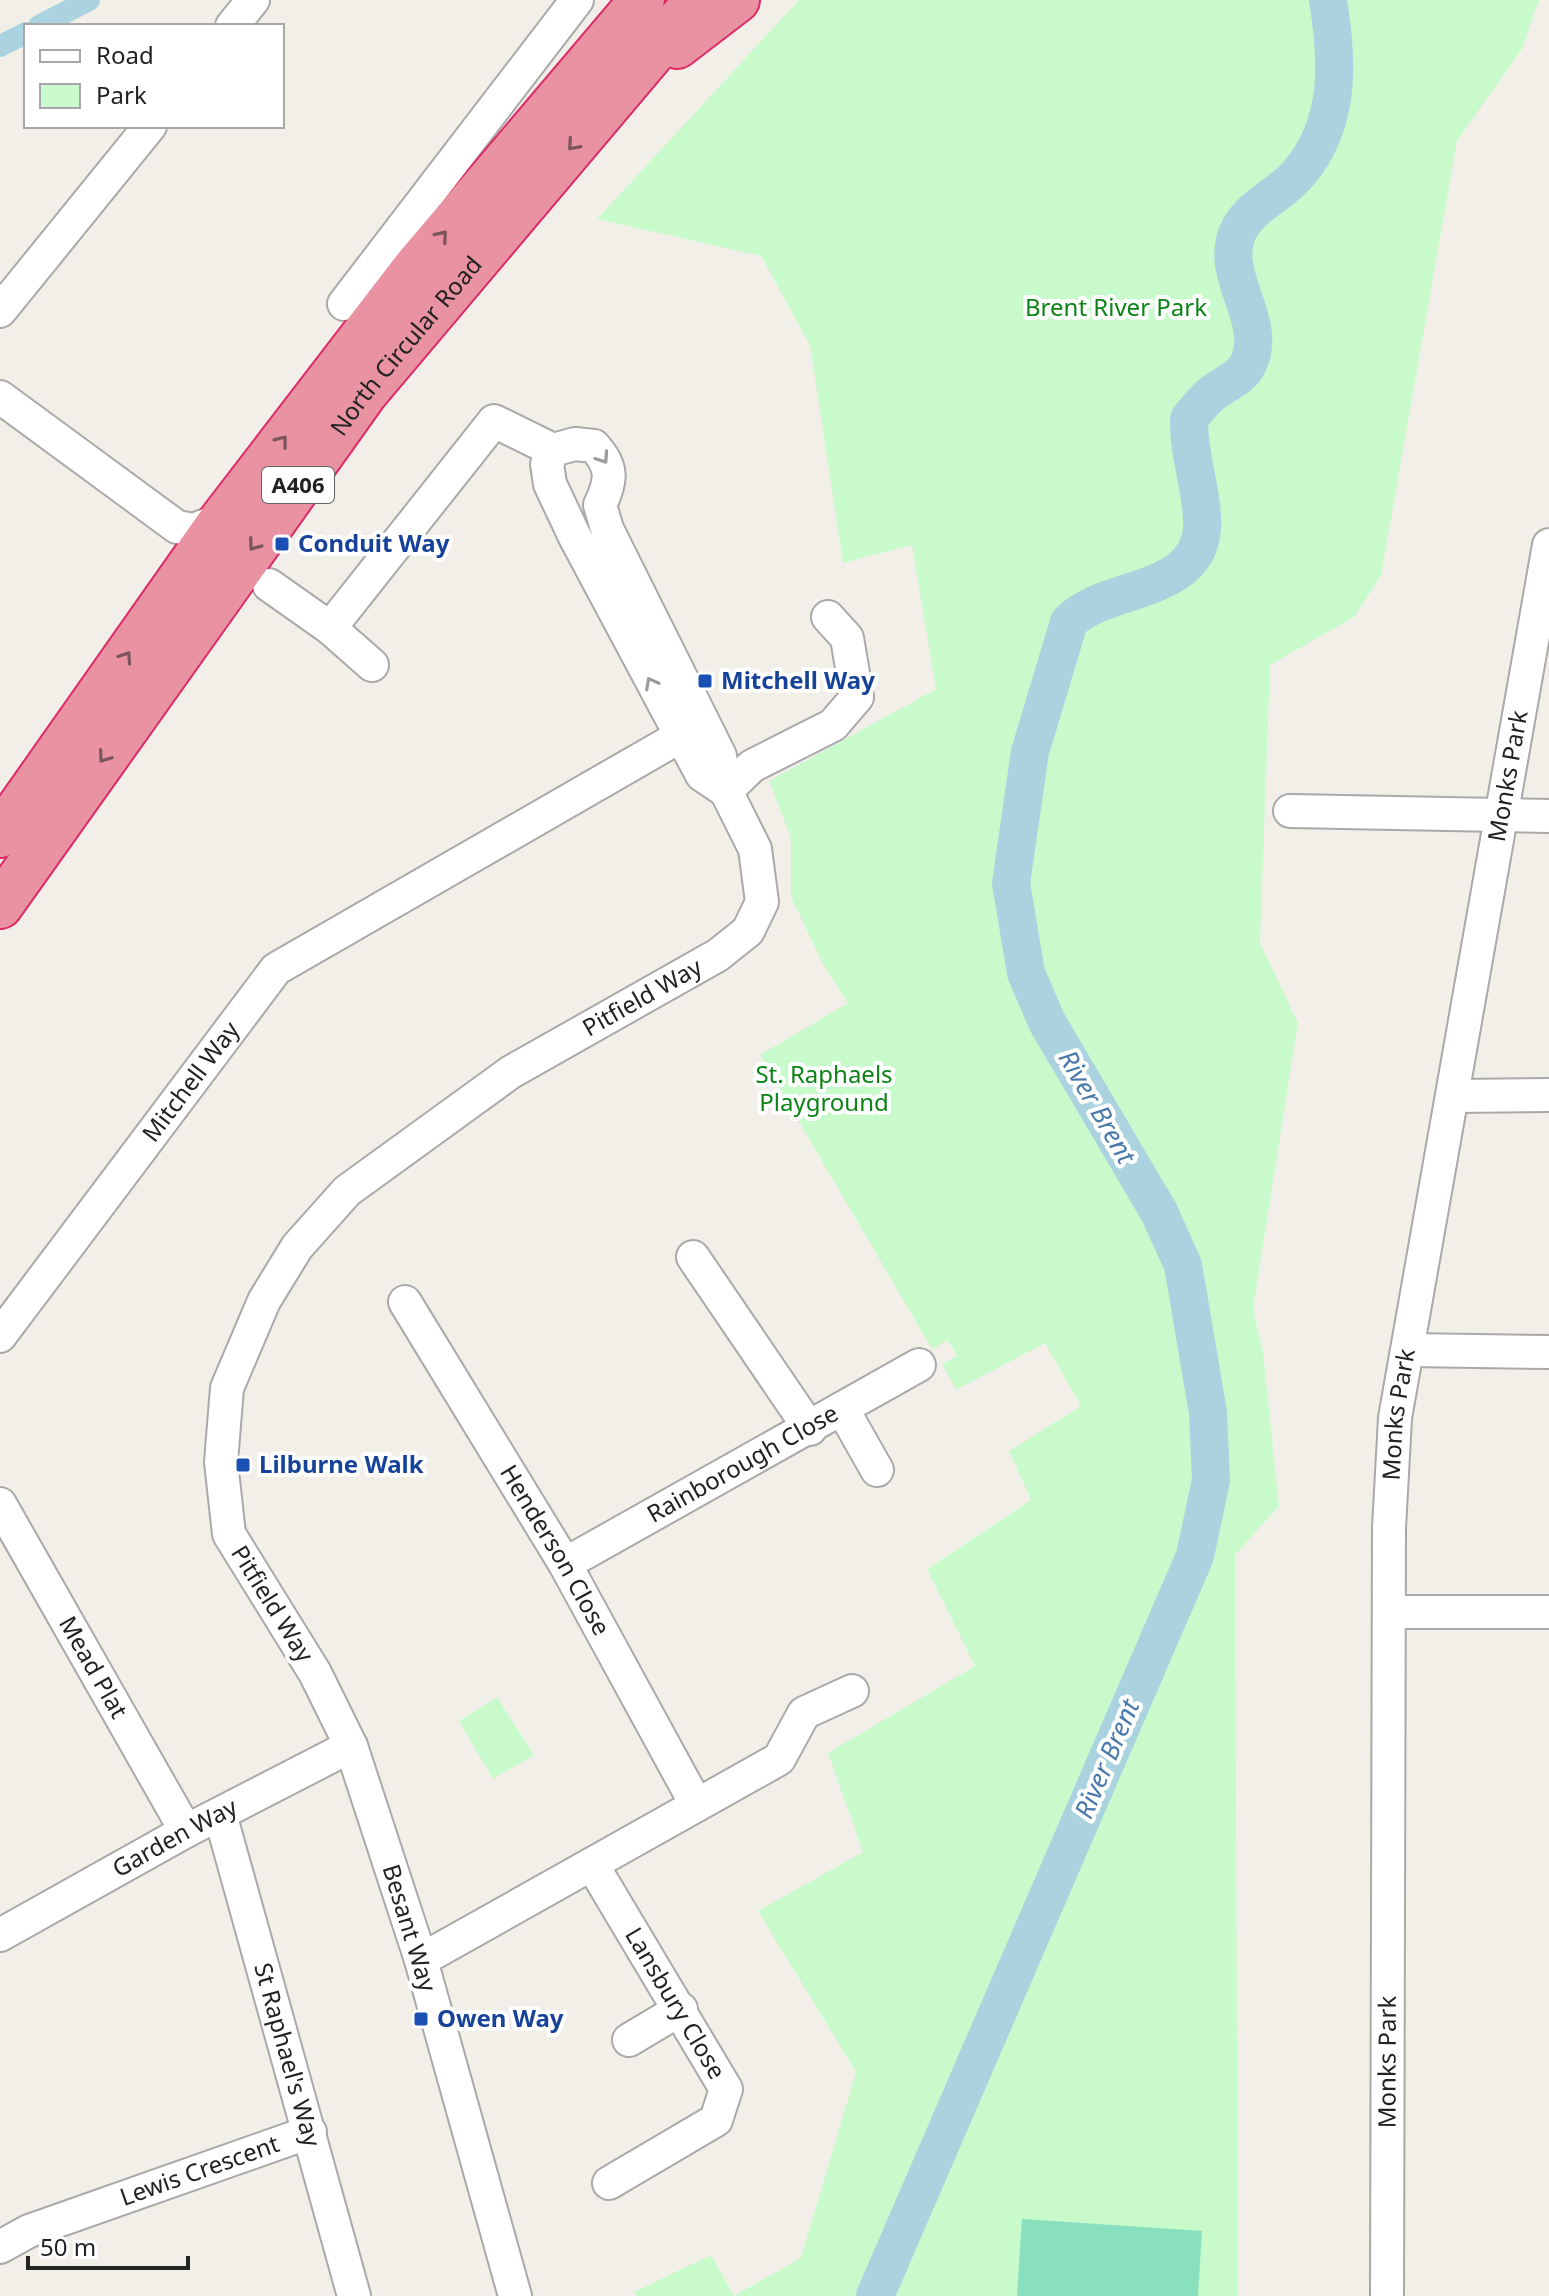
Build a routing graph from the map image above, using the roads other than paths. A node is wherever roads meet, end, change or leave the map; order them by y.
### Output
1 (253, 0) edge
2 (577, 0) edge
3 (621, 0) edge
4 (642, 0) edge
5 (697, 0) edge
6 (737, 0) edge
7 (234, 24) edge
8 (590, 60) junction
9 (624, 86) junction
10 (148, 128) edge
11 (344, 304) dead end
12 (0, 311) edge
13 (0, 397) edge
14 (553, 450) junction
15 (223, 518) junction
16 (1549, 545) edge
17 (269, 585) dead end
18 (828, 617) dead end
19 (330, 628) junction
20 (372, 665) dead end
21 (679, 737) junction
22 (726, 791) junction
23 (1290, 811) dead end
24 (1502, 815) junction
25 (1549, 816) edge
26 (0, 835) edge
27 (0, 906) edge
28 (1549, 1095) edge
29 (1454, 1096) junction
30 (693, 1257) dead end
31 (405, 1302) dead end
32 (0, 1336) edge
33 (1408, 1350) junction
34 (1549, 1352) edge
35 (919, 1365) dead end
36 (843, 1410) junction
37 (810, 1429) junction
38 (877, 1470) dead end
39 (0, 1504) edge
40 (565, 1564) junction
41 (1390, 1612) junction
42 (1549, 1612) edge
43 (852, 1691) dead end
44 (351, 1746) junction
45 (696, 1804) junction
46 (220, 1814) junction
47 (186, 1831) junction
48 (593, 1866) junction
49 (0, 1935) edge
50 (421, 1960) junction
51 (681, 2009) junction
52 (629, 2040) dead end
53 (310, 2132) junction
54 (609, 2183) dead end
55 (0, 2247) edge
56 (354, 2296) edge
57 (515, 2296) edge
58 (1387, 2296) edge

1 - 7 street
2 - 11 street
3 - 8 highway
4 - 8 highway, North Circular Road / A406
5 - 9 highway, North Circular Road / A406
6 - 9 highway
15 -> 8 highway, North Circular Road / A406
9 -> 27 highway, North Circular Road / A406
10 - 12 street
13 - 15 street
14 - 19 street
21 -> 14 street, Pitfield Way
14 -> 22 street
26 -> 15 highway, North Circular Road / A406
16 - 24 street, Monks Park
17 - 19 street
18 - 22 street
19 - 20 street
21 - 22 street, Pitfield Way
21 - 32 street, Mitchell Way
22 - 44 street, Pitfield Way
23 - 24 street
24 - 25 street
24 - 29 street, Monks Park
28 - 29 street
29 - 33 street, Monks Park
30 - 37 street
31 - 40 street, Henderson Close
33 - 34 street
33 - 41 street, Monks Park
35 - 36 street, Rainborough Close
36 - 37 street, Rainborough Close
36 - 38 street
37 - 40 street, Rainborough Close
39 - 47 street, Mead Plat
40 - 45 street, Henderson Close
41 - 42 street
41 - 58 street, Monks Park
43 - 45 street
44 - 46 street, Garden Way
44 - 50 street, Besant Way
45 - 48 street
46 - 47 street, Garden Way
46 - 53 street, St Raphael's Way
47 - 49 street, Garden Way
48 - 50 street
48 - 51 street, Lansbury Close
50 - 57 street, Besant Way
51 - 52 street
51 - 54 street, Lansbury Close
53 - 55 street, Lewis Crescent
53 - 56 street, St Raphael's Way

